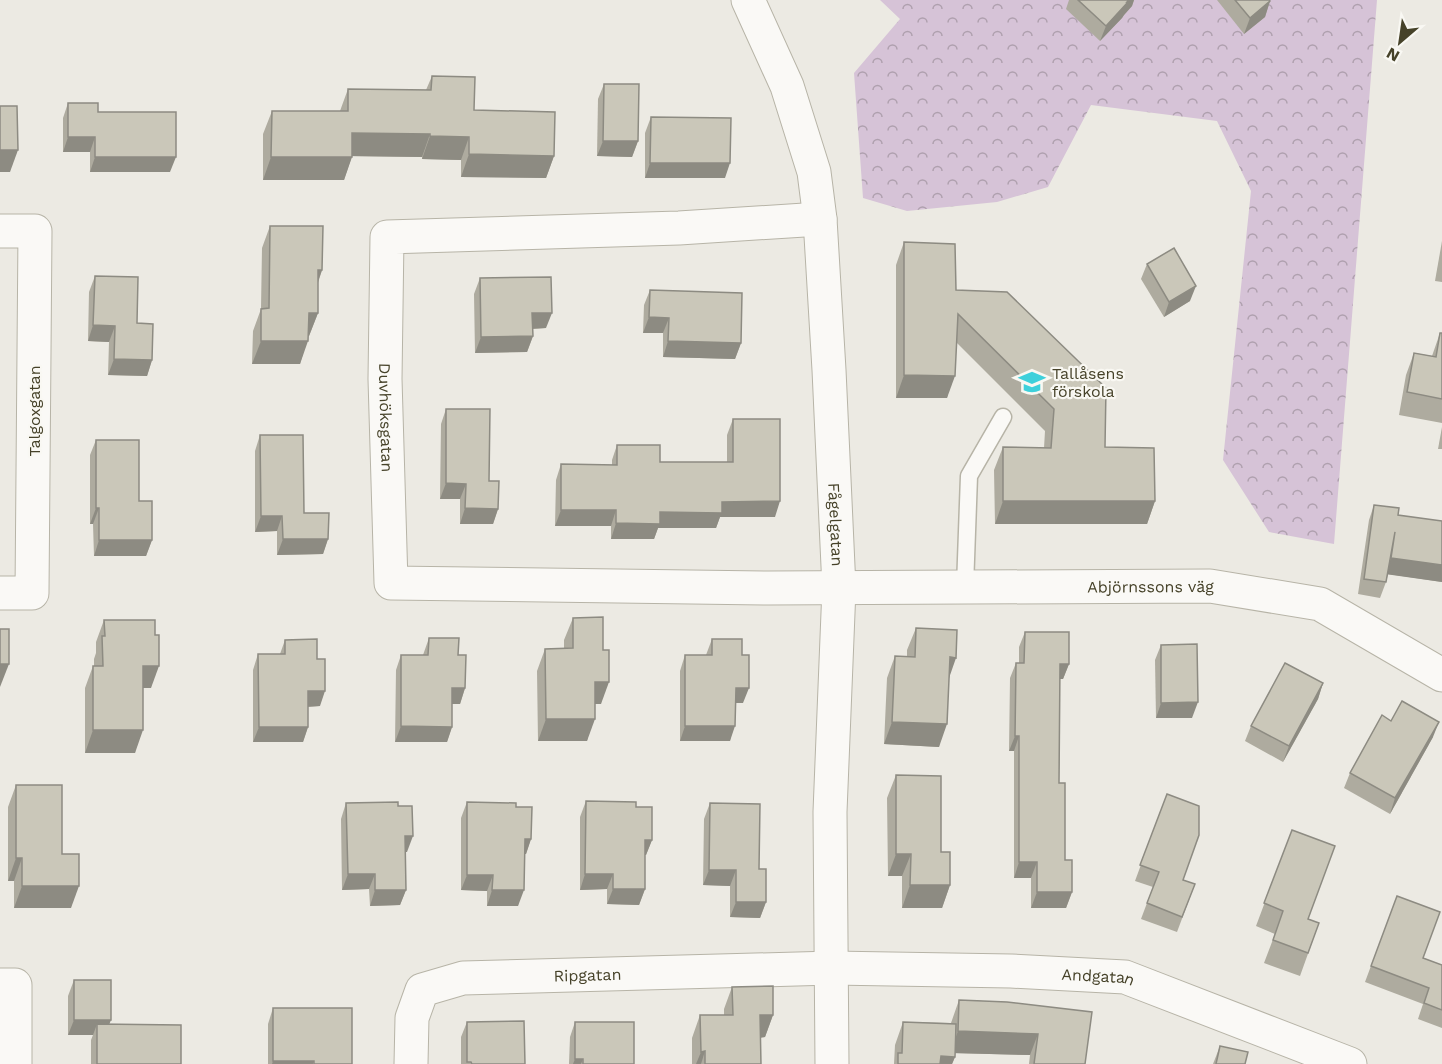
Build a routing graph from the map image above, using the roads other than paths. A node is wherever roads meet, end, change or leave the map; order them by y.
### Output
1 (748, 0) edge
2 (820, 219) junction
3 (0, 231) edge
4 (1003, 417) dead end
5 (964, 587) junction
6 (839, 588) junction
7 (0, 593) edge
8 (1442, 675) edge
9 (832, 968) junction
10 (0, 985) edge
11 (15, 1064) edge
12 (411, 1064) edge
13 (832, 1064) edge
14 (1350, 1064) edge

1 - 2 street, Fågelgatan
2 - 6 street, Fågelgatan
2 - 6 street, Duvhöksgatan
3 - 7 street, Talgoxgatan
4 - 5 lane
5 - 6 street, Abjörnssons väg
5 - 8 street, Abjörnssons väg
6 - 9 street, Fågelgatan
9 - 12 street, Ripgatan
9 - 13 street, Fågelgatan
9 - 14 street, Andgatan
10 - 11 street

